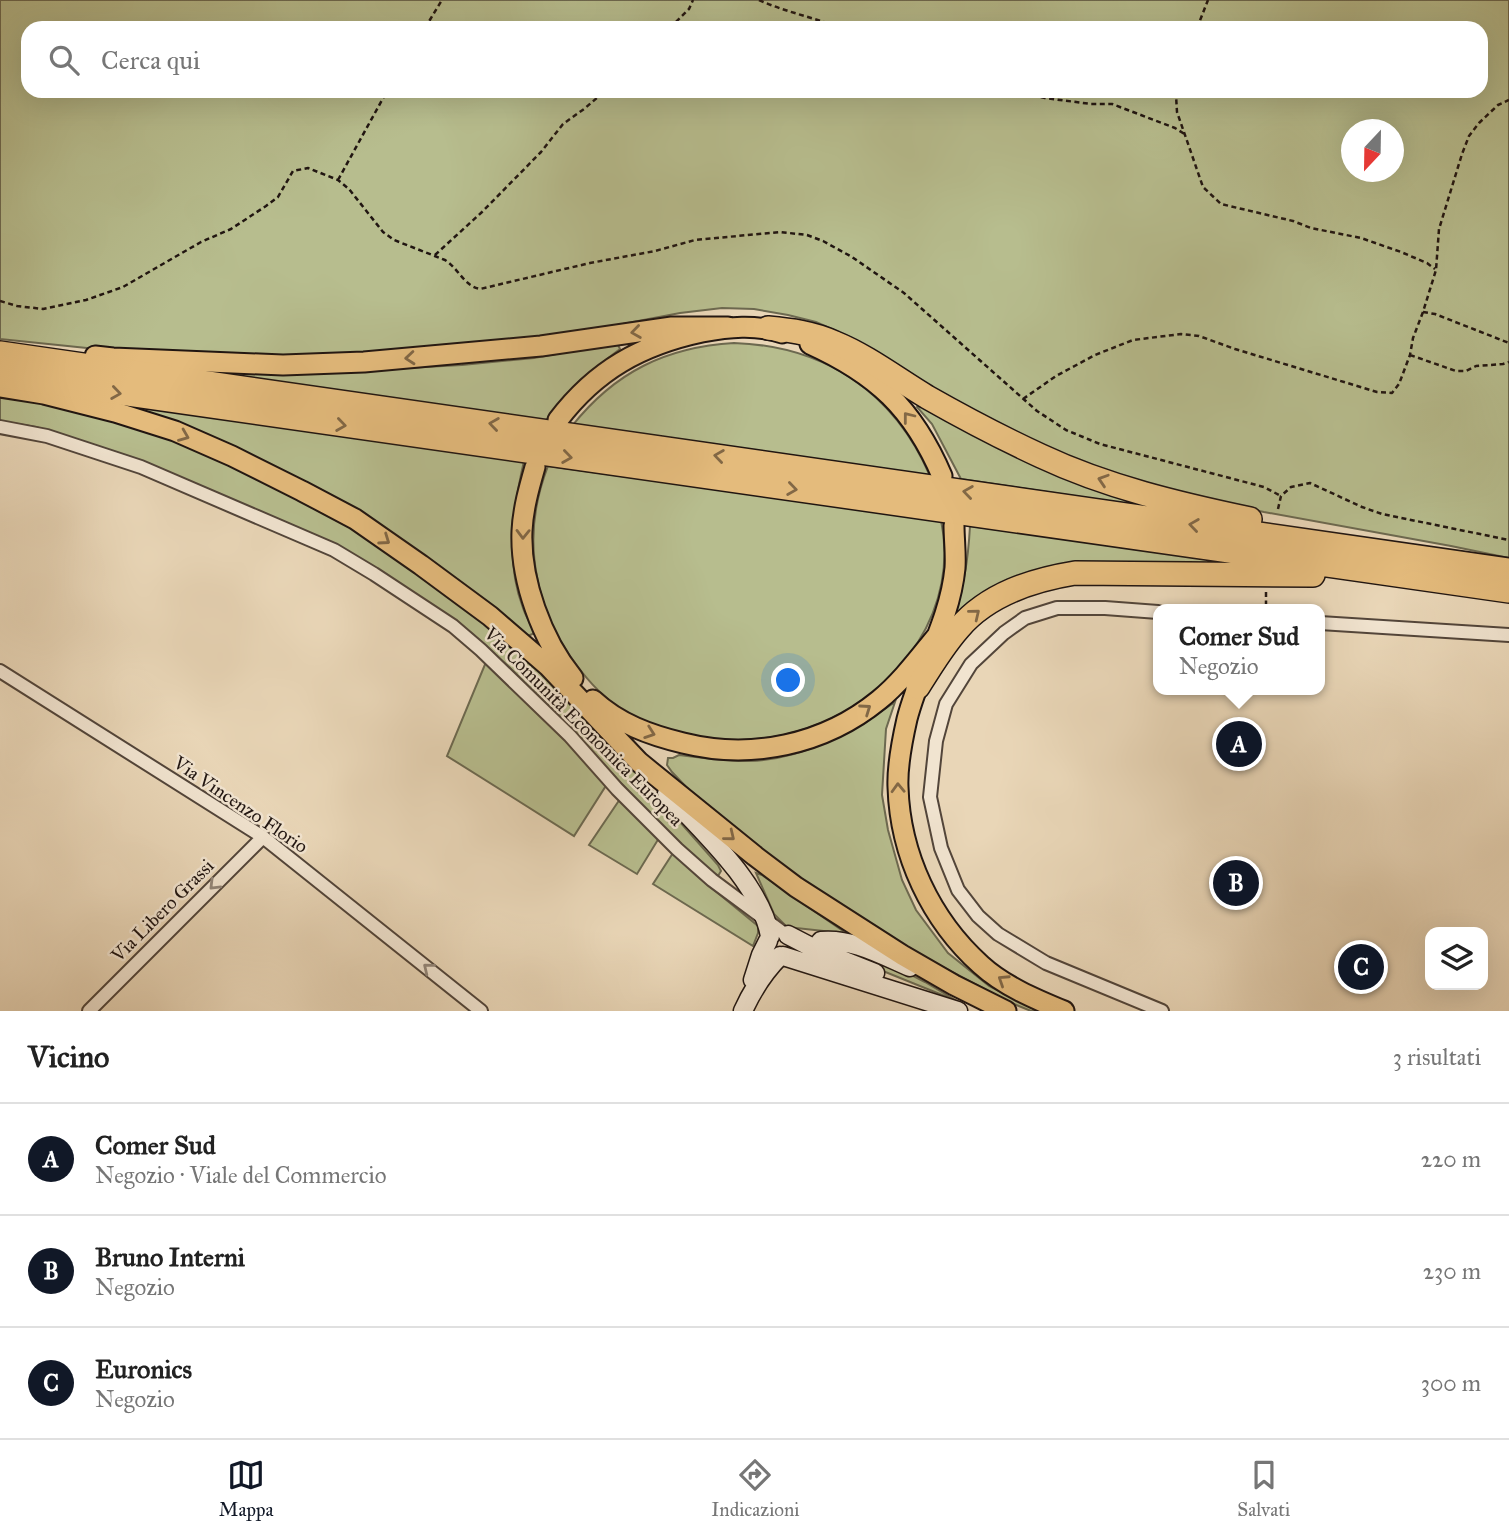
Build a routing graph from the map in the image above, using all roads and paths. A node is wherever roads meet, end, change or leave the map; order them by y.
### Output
1 (442, 0) edge
2 (694, 0) edge
3 (759, 0) edge
4 (1208, 0) edge
5 (429, 21) edge
6 (677, 21) edge
7 (820, 21) edge
8 (1200, 21) edge
9 (383, 98) edge
10 (597, 98) edge
11 (1045, 98) edge
12 (1176, 98) edge
13 (1509, 100) edge
14 (1186, 135) junction
15 (338, 180) junction
16 (435, 255) junction
17 (1436, 270) junction
18 (0, 301) edge
19 (1423, 312) junction
20 (728, 327) junction
21 (768, 328) junction
22 (1509, 343) edge
23 (0, 344) edge
24 (0, 353) edge
25 (1410, 355) junction
26 (1509, 362) edge
27 (0, 376) edge
28 (0, 387) edge
29 (1023, 399) junction
30 (558, 421) dead end
31 (0, 427) edge
32 (535, 467) dead end
33 (942, 476) dead end
34 (1281, 496) junction
35 (1278, 509) dead end
36 (954, 525) dead end
37 (1509, 540) edge
38 (1508, 581) edge
39 (1266, 586) dead end
40 (1266, 604) edge
41 (1153, 612) edge
42 (1325, 623) edge
43 (1509, 635) edge
44 (936, 637) junction
45 (548, 666) junction
46 (0, 671) edge
47 (579, 686) junction
48 (918, 687) junction
49 (598, 704) junction
50 (620, 743) junction
51 (639, 762) junction
52 (263, 837) junction
53 (729, 860) junction
54 (712, 880) junction
55 (778, 942) junction
56 (815, 945) junction
57 (954, 985) junction
58 (746, 1004) edge
59 (953, 1009) edge
60 (89, 1011) edge
61 (481, 1011) edge
62 (1006, 1011) edge
63 (1064, 1011) edge
64 (1162, 1011) edge

1 - 5 path
2 - 6 path
3 - 7 path
4 - 8 path
9 - 15 path
10 - 16 path
11 - 14 path
12 - 14 path
13 - 17 path
14 - 17 path
15 - 16 path
15 - 18 path
16 - 29 path
17 - 19 path
19 - 22 path
19 - 25 path
20 - 21 main road
20 -> 23 main road
20 - 30 main road
33 -> 21 main road
38 -> 21 highway
38 -> 24 highway
25 - 26 path
25 - 29 path
27 -> 38 highway
28 -> 45 main road
29 - 34 path
31 - 54 street, Via Comunità Economica Europea
32 -> 47 main road
34 - 35 path
34 - 37 path
36 - 44 main road
48 -> 38 highway
39 - 40 path
41 - 64 street
42 - 43 street
44 - 48 main road
49 -> 44 main road
45 - 47 main road
45 - 50 main road
46 - 52 street, Via Vincenzo Florio
47 - 49 main road
63 -> 48 main road
49 - 50 main road
50 - 51 main road
51 - 53 street
51 -> 57 main road
52 -> 60 street, Via Libero Grassi
61 -> 52 street, Via Vincenzo Florio
53 - 54 street
53 - 55 street
54 - 55 street, Via Comunità Economica Europea
55 - 56 street
55 - 58 street
55 - 59 street
56 - 57 street
56 - 59 street
57 - 62 main road

